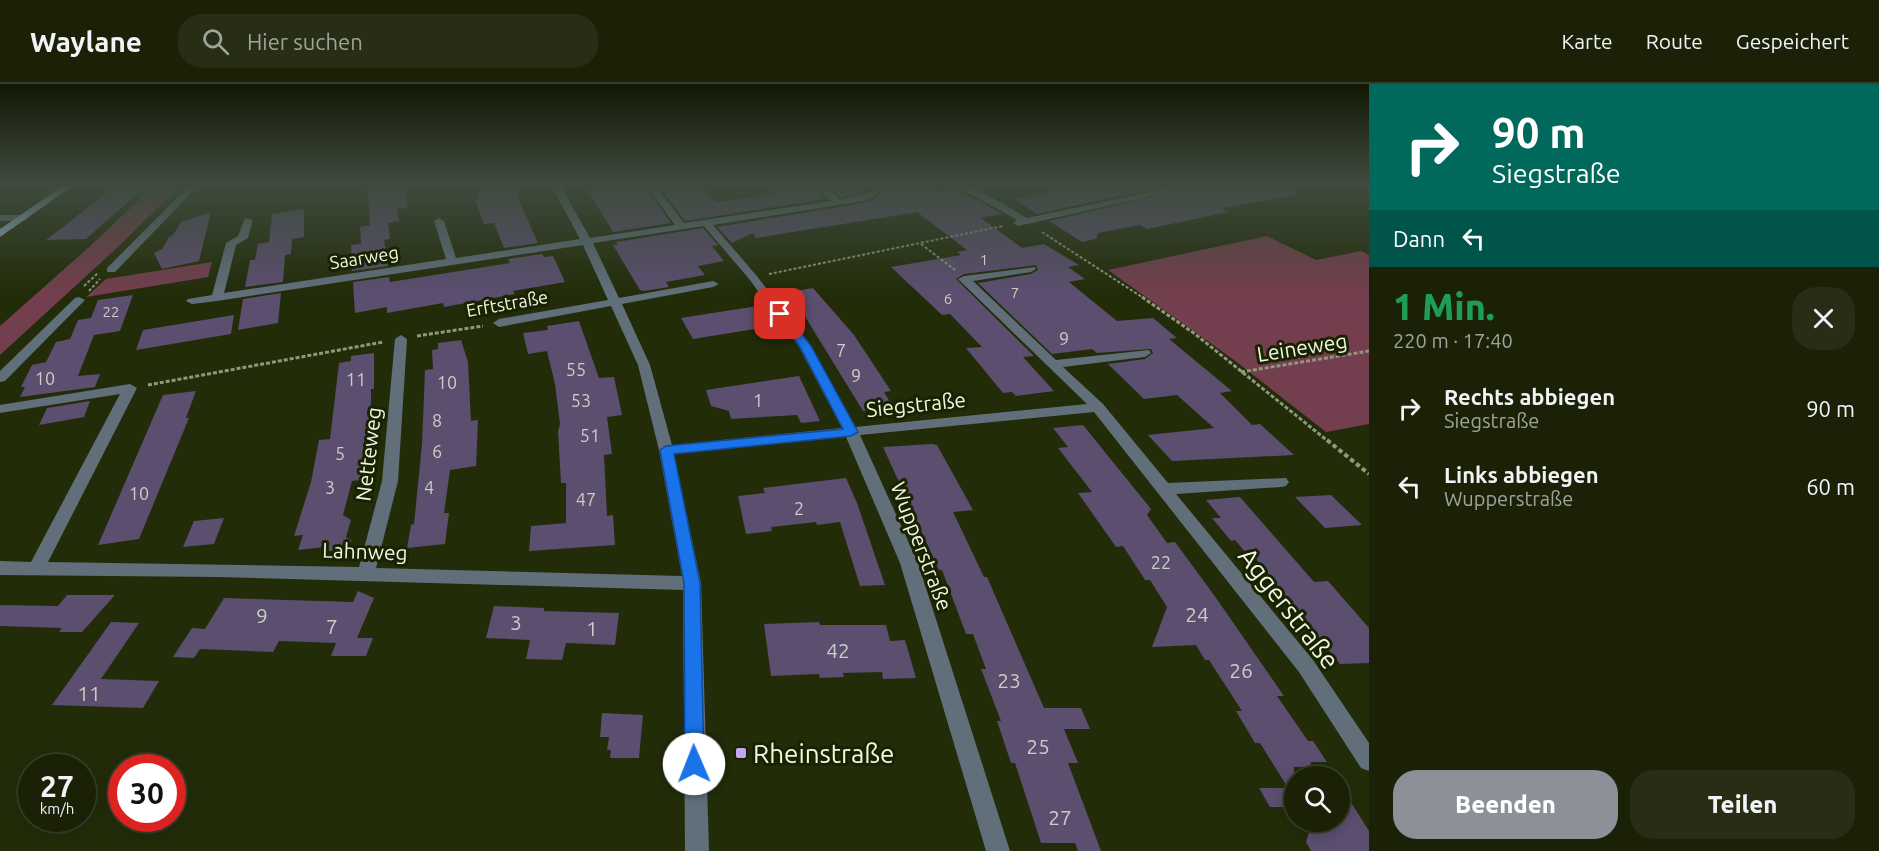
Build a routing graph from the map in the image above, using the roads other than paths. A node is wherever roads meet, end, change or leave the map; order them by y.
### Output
1 (248, 220) dead end
2 (20, 221) edge
3 (157, 221) edge
4 (439, 221) dead end
5 (575, 221) edge
6 (677, 221) edge
7 (720, 221) edge
8 (706, 223) junction
9 (682, 227) junction
10 (0, 234) edge
11 (587, 242) junction
12 (451, 260) junction
13 (106, 269) road end
14 (1031, 269) dead end
15 (713, 284) dead end
16 (78, 296) road end
17 (217, 298) junction
18 (192, 301) dead end
19 (616, 302) junction
20 (499, 323) road end
21 (401, 339) road end
22 (1145, 353) dead end
23 (1055, 364) junction
24 (0, 378) edge
25 (1098, 407) junction
26 (0, 409) edge
27 (851, 432) junction
28 (666, 450) junction
29 (1281, 482) dead end
30 (1165, 489) junction
31 (0, 568) edge
32 (36, 568) junction
33 (366, 574) junction
34 (692, 583) junction
35 (1369, 760) edge
36 (698, 851) edge
37 (998, 851) edge

1 - 17 street
2 - 10 main road
3 - 13 street
4 - 12 street
5 - 11 street
6 - 9 street
7 - 8 street, Saarweg
8 - 9 street, Saarweg
8 - 27 street, Wupperstraße
9 - 11 street, Saarweg
11 - 12 street, Saarweg
11 - 19 street
12 - 17 street, Saarweg
14 - 23 street, Aggerstraße
15 - 19 street, Erftstraße
16 - 24 street
17 - 18 street, Saarweg
19 - 20 street, Erftstraße
19 - 28 street
21 - 33 street, Netteweg
22 - 23 street
23 - 25 street, Aggerstraße
25 - 27 street, Siegstraße
25 - 30 street, Aggerstraße
26 - 32 street
27 - 28 street, Siegstraße
27 - 37 street, Wupperstraße
28 - 34 street
29 - 30 street
30 - 35 street, Aggerstraße
31 - 32 street, Lahnweg
32 - 33 street, Lahnweg
33 - 34 street, Lahnweg
34 - 36 street

